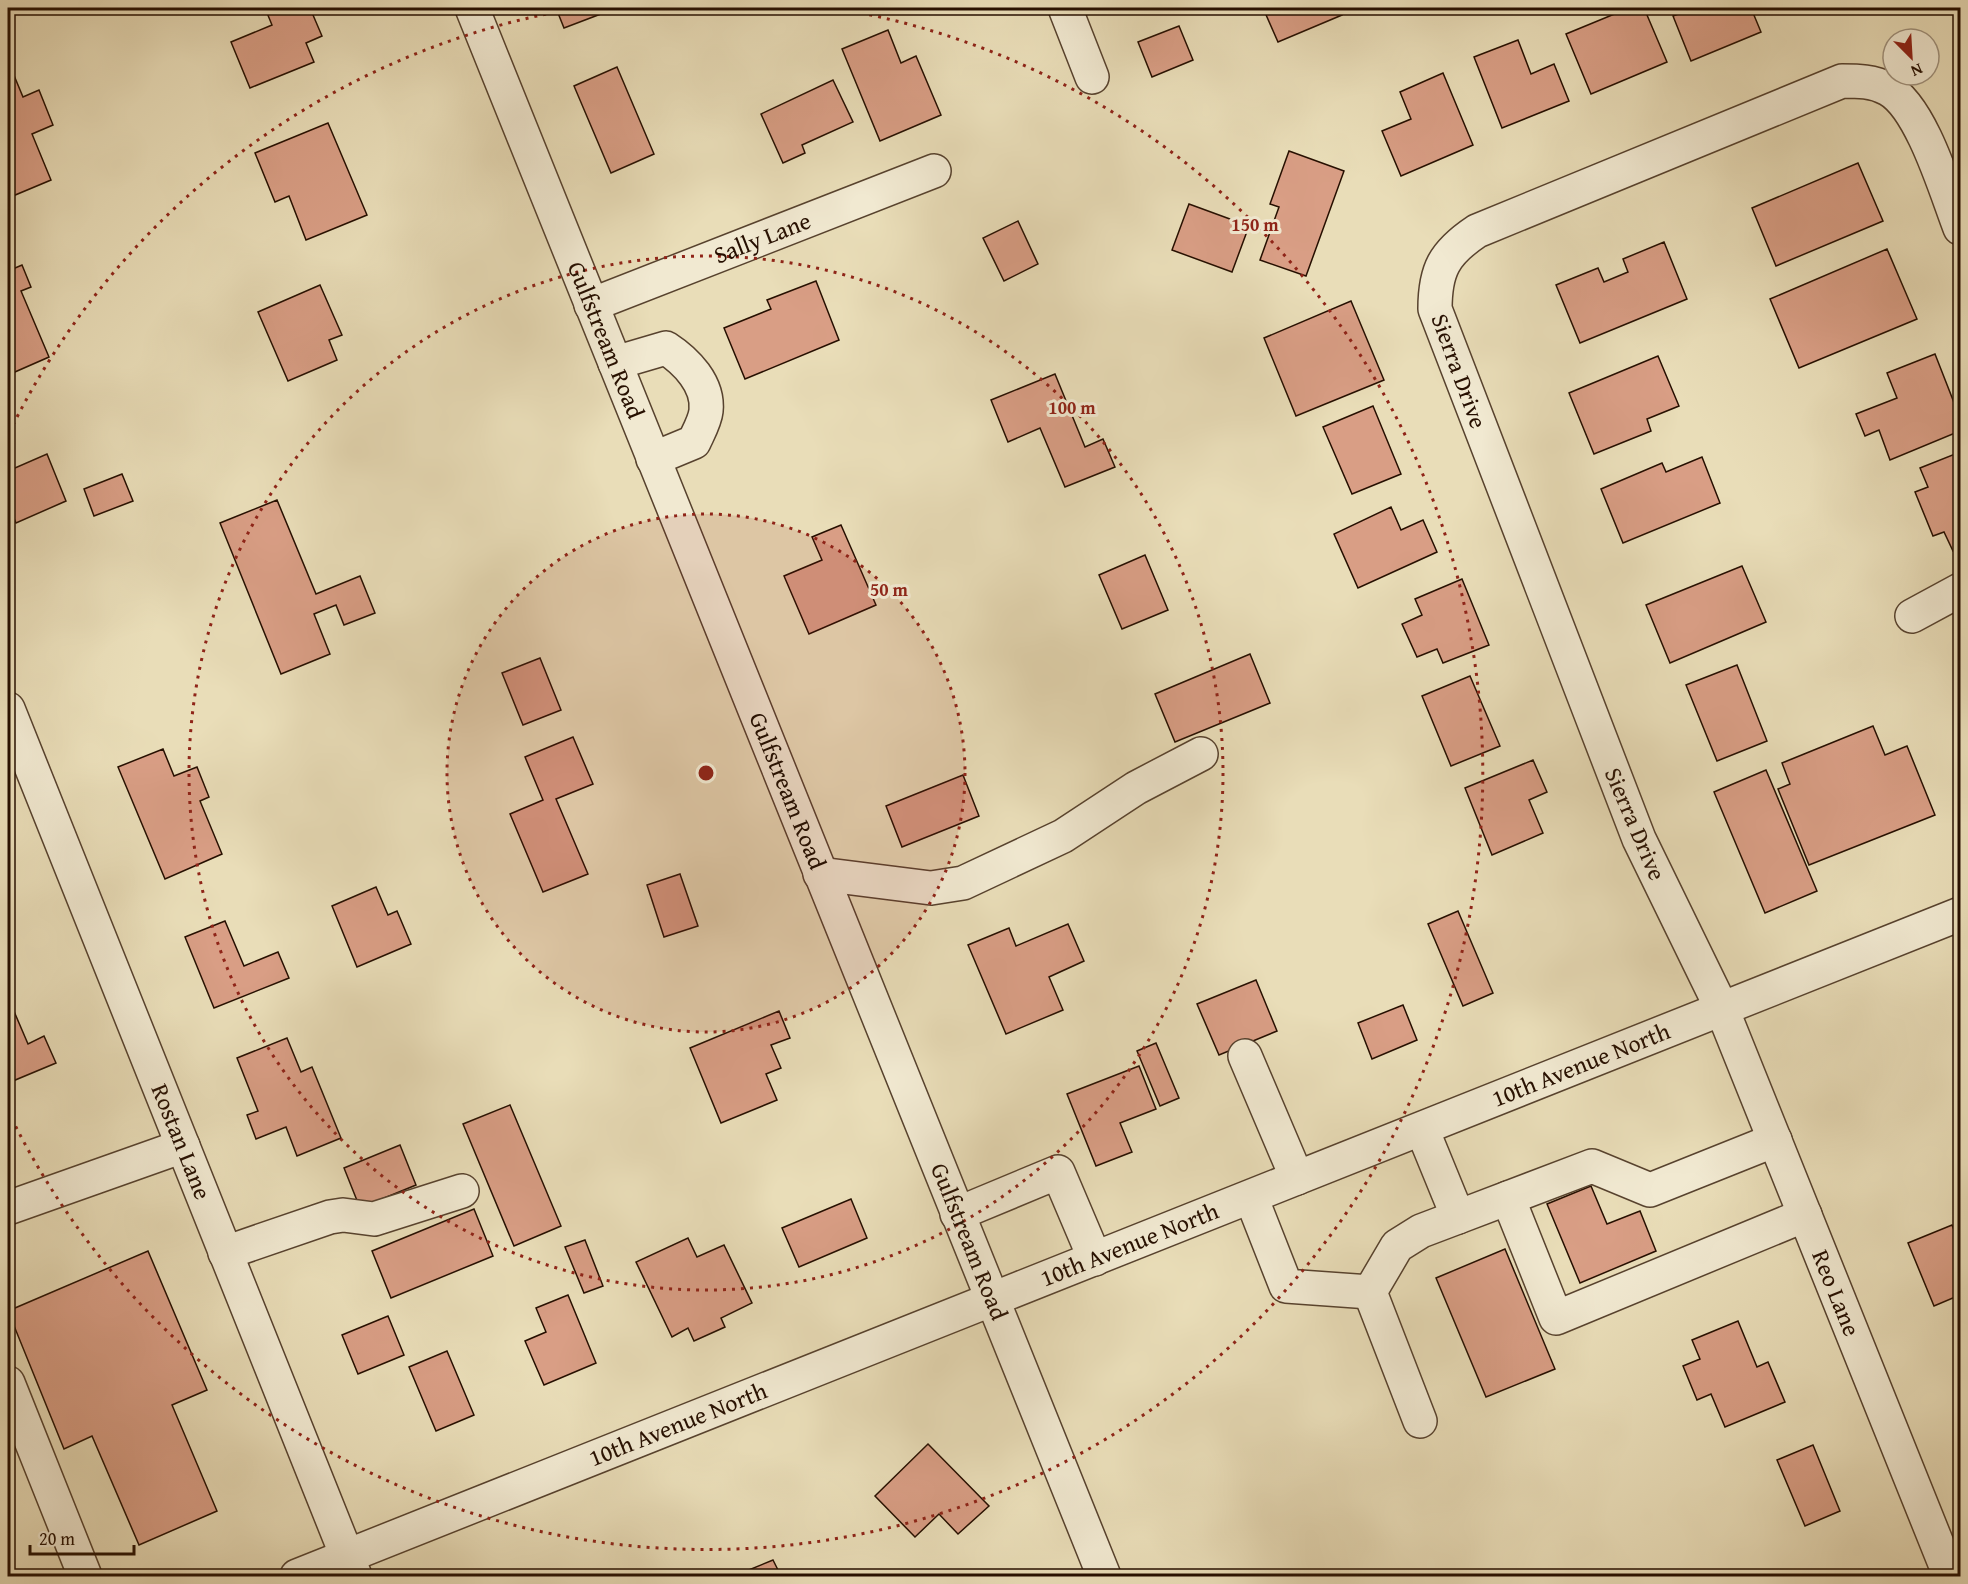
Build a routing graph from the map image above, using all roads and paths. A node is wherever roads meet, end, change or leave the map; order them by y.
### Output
1 (472, 8) edge
2 (1065, 8) edge
3 (1092, 77) dead end
4 (934, 171) dead end
5 (1960, 228) edge
6 (591, 305) junction
7 (615, 363) junction
8 (653, 459) junction
9 (1960, 590) edge
10 (1912, 616) dead end
11 (8, 709) edge
12 (1201, 754) dead end
13 (820, 874) junction
14 (1960, 914) edge
15 (1722, 1010) junction
16 (1245, 1056) dead end
17 (1422, 1129) junction
18 (1775, 1140) junction
19 (183, 1146) junction
20 (1297, 1178) junction
21 (462, 1191) dead end
22 (1251, 1197) junction
23 (1508, 1198) junction
24 (8, 1208) edge
25 (957, 1214) junction
26 (1805, 1215) junction
27 (1458, 1217) junction
28 (225, 1253) junction
29 (1095, 1258) junction
30 (1370, 1292) junction
31 (991, 1300) junction
32 (8, 1383) edge
33 (1420, 1421) dead end
34 (351, 1566) edge
35 (85, 1576) edge
36 (297, 1576) edge
37 (1104, 1576) edge
38 (1950, 1576) edge

1 - 6 street, Gulfstream Road
2 - 3 street
4 - 6 street, Sally Lane
5 - 15 street, Sierra Drive
6 - 7 street, Gulfstream Road
7 - 8 street, Gulfstream Road
7 - 8 street
8 - 13 street, Gulfstream Road
9 - 10 street
11 - 19 street, Rostan Lane
12 - 13 street
13 - 25 street, Gulfstream Road
14 - 15 street, 10th Avenue North
15 - 17 street, 10th Avenue North
15 - 18 street, Reo Lane
16 - 20 street
17 - 20 street, 10th Avenue North
17 - 27 street
18 - 23 street
18 - 26 street, Reo Lane
19 - 24 street
19 - 28 street, Rostan Lane
20 - 22 street, 10th Avenue North
21 - 28 street
22 - 29 street, 10th Avenue North
22 - 30 street
23 - 26 street
23 - 27 street
25 - 29 street
25 - 31 street, Gulfstream Road
26 - 38 street, Reo Lane
27 - 30 street
28 - 34 street, Rostan Lane
29 - 31 street, 10th Avenue North
30 - 33 street
31 - 34 street, 10th Avenue North
31 - 37 street, Gulfstream Road
32 - 35 street
34 - 36 street, 10th Avenue North

